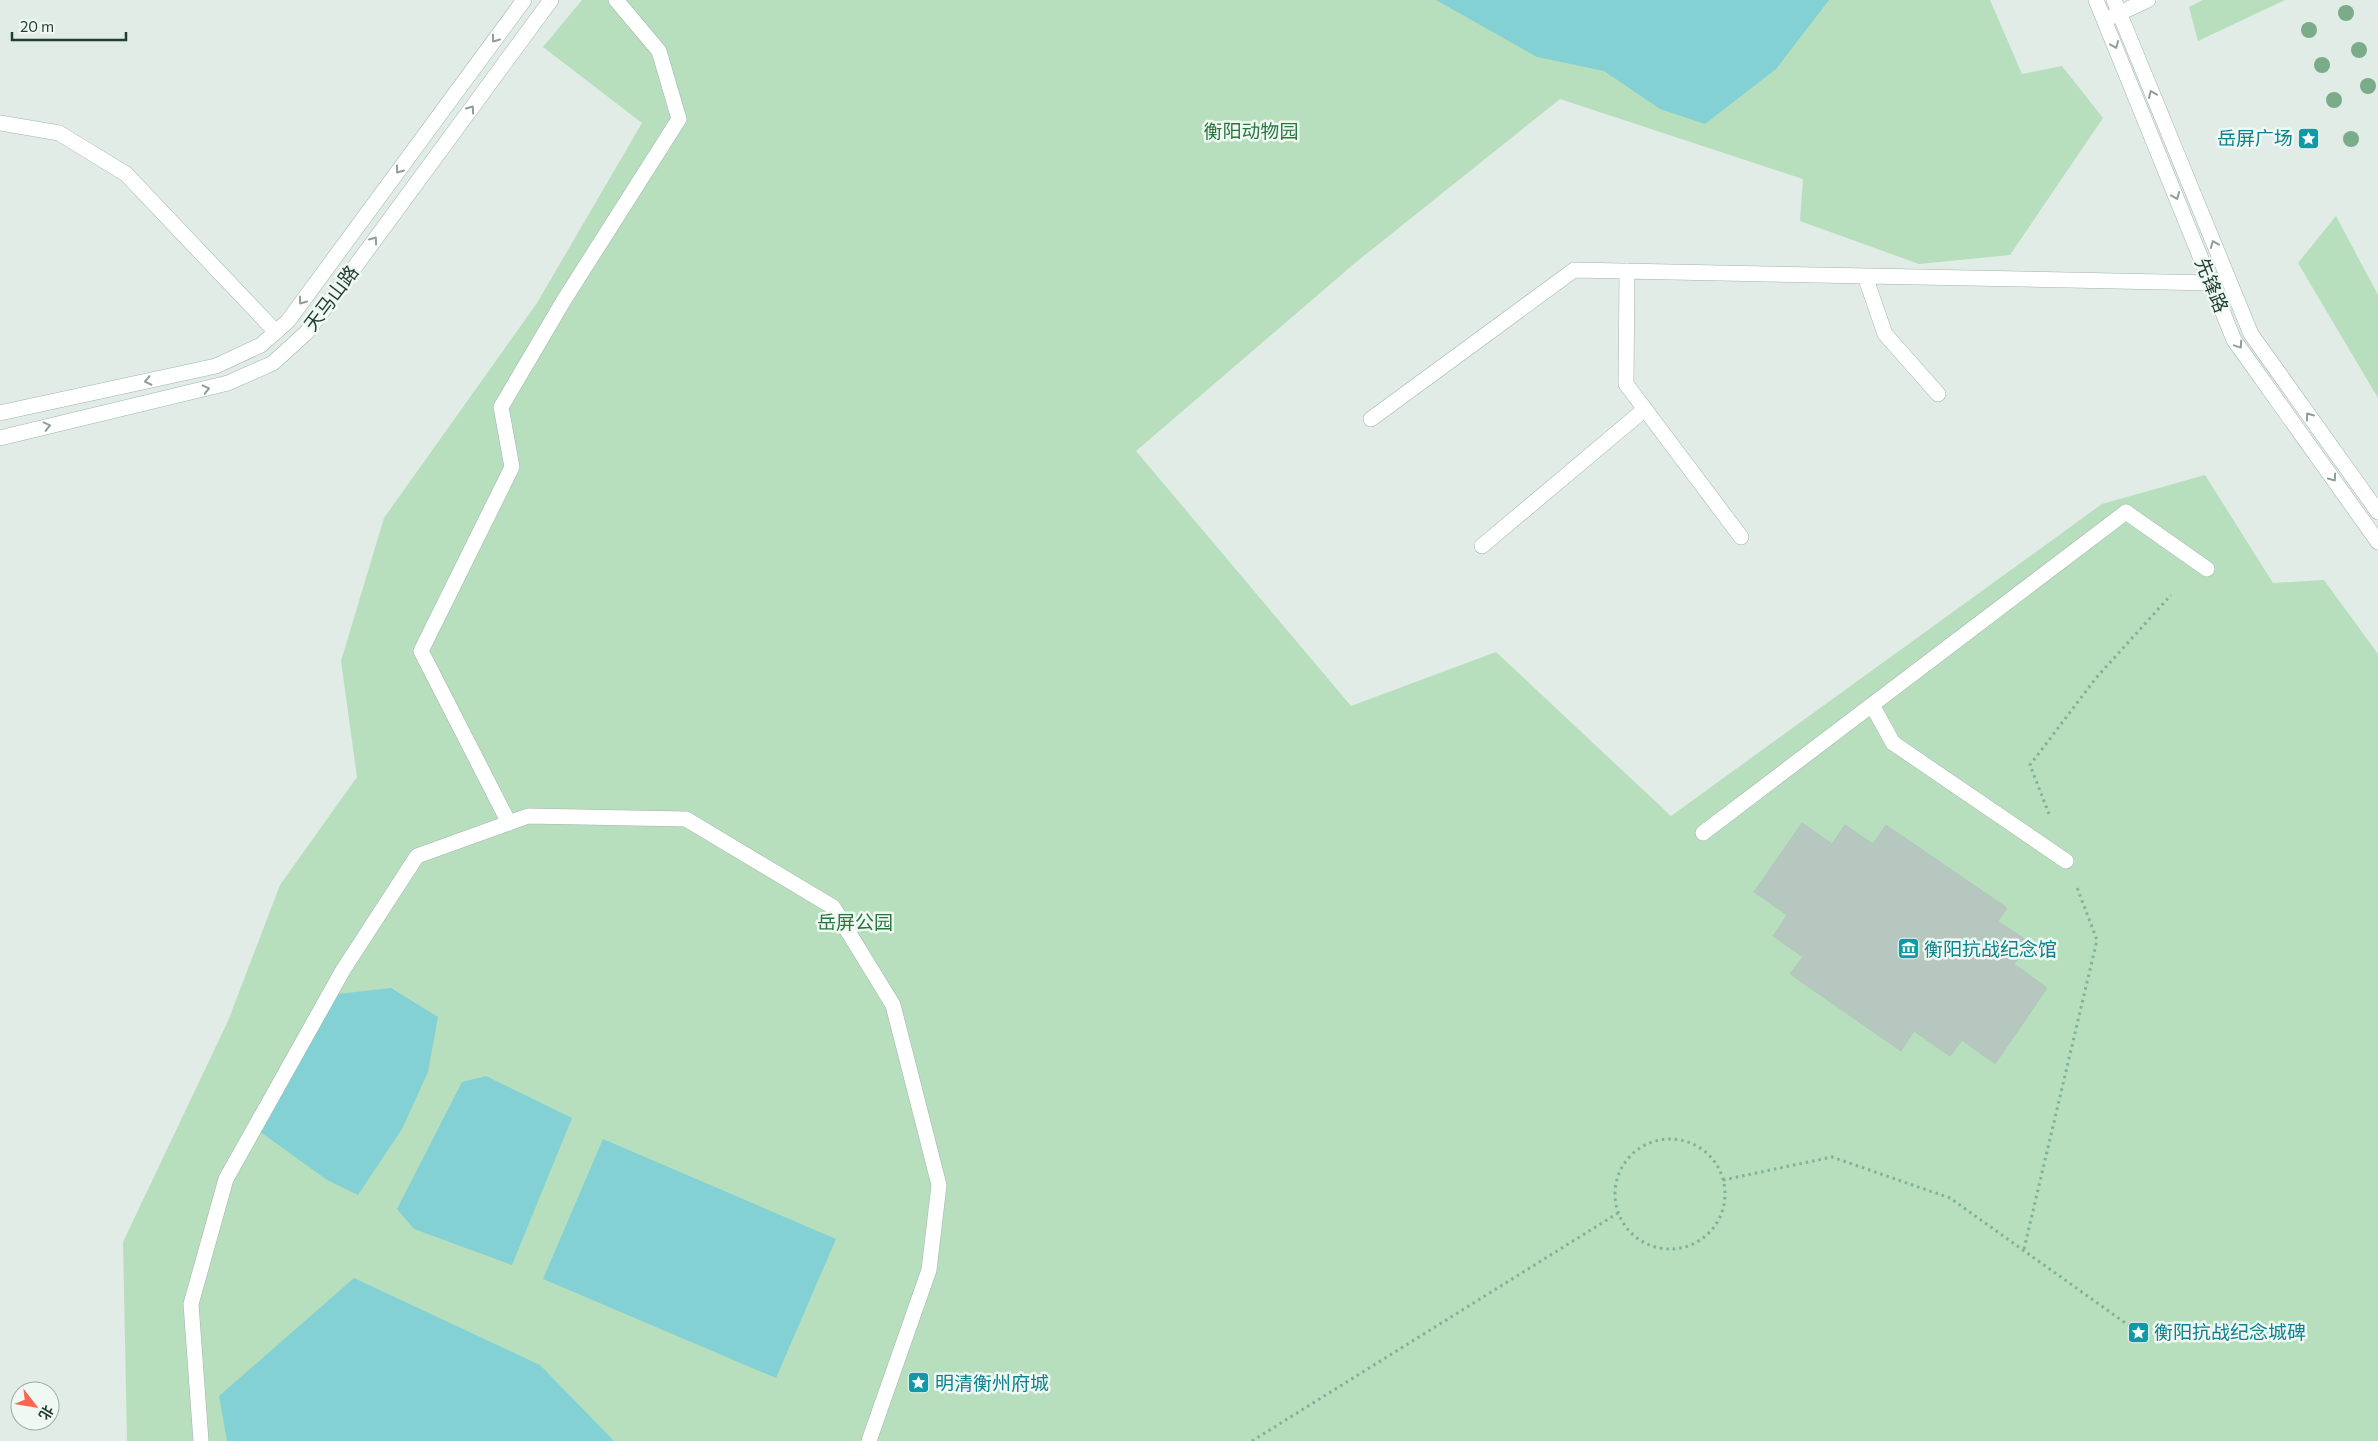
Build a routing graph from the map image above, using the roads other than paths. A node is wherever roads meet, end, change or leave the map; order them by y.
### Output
1 (524, 0) edge
2 (551, 0) edge
3 (616, 0) edge
4 (2096, 0) edge
5 (2148, 0) edge
6 (2117, 7) edge
7 (2104, 19) junction
8 (0, 122) edge
9 (1627, 271) junction
10 (1865, 276) junction
11 (2227, 277) junction
12 (2212, 283) junction
13 (276, 332) junction
14 (1938, 394) dead end
15 (1644, 409) junction
16 (0, 413) edge
17 (1371, 419) dead end
18 (0, 438) edge
19 (2378, 512) edge
20 (1741, 537) dead end
21 (2378, 542) edge
22 (1482, 546) dead end
23 (2208, 569) dead end
24 (1872, 705) junction
25 (510, 822) junction
26 (1703, 833) dead end
27 (2066, 861) road end
28 (201, 1441) edge
29 (869, 1441) edge

1 -> 13 street, 天马山路
18 -> 2 street, 天马山路
3 - 25 street
4 - 7 street, 先锋路
5 - 6 street
6 - 7 street
11 -> 6 street, 先锋路
7 -> 12 street, 先锋路
8 - 13 street
9 - 10 street
9 - 15 street
9 - 17 street
10 - 12 street
10 - 14 street
11 - 12 street
19 -> 11 street, 先锋路
12 -> 21 street, 先锋路
13 -> 16 street, 天马山路
15 - 20 street
15 - 22 street
23 - 24 street
24 - 26 street
24 - 27 street
25 - 28 street
25 - 29 street

